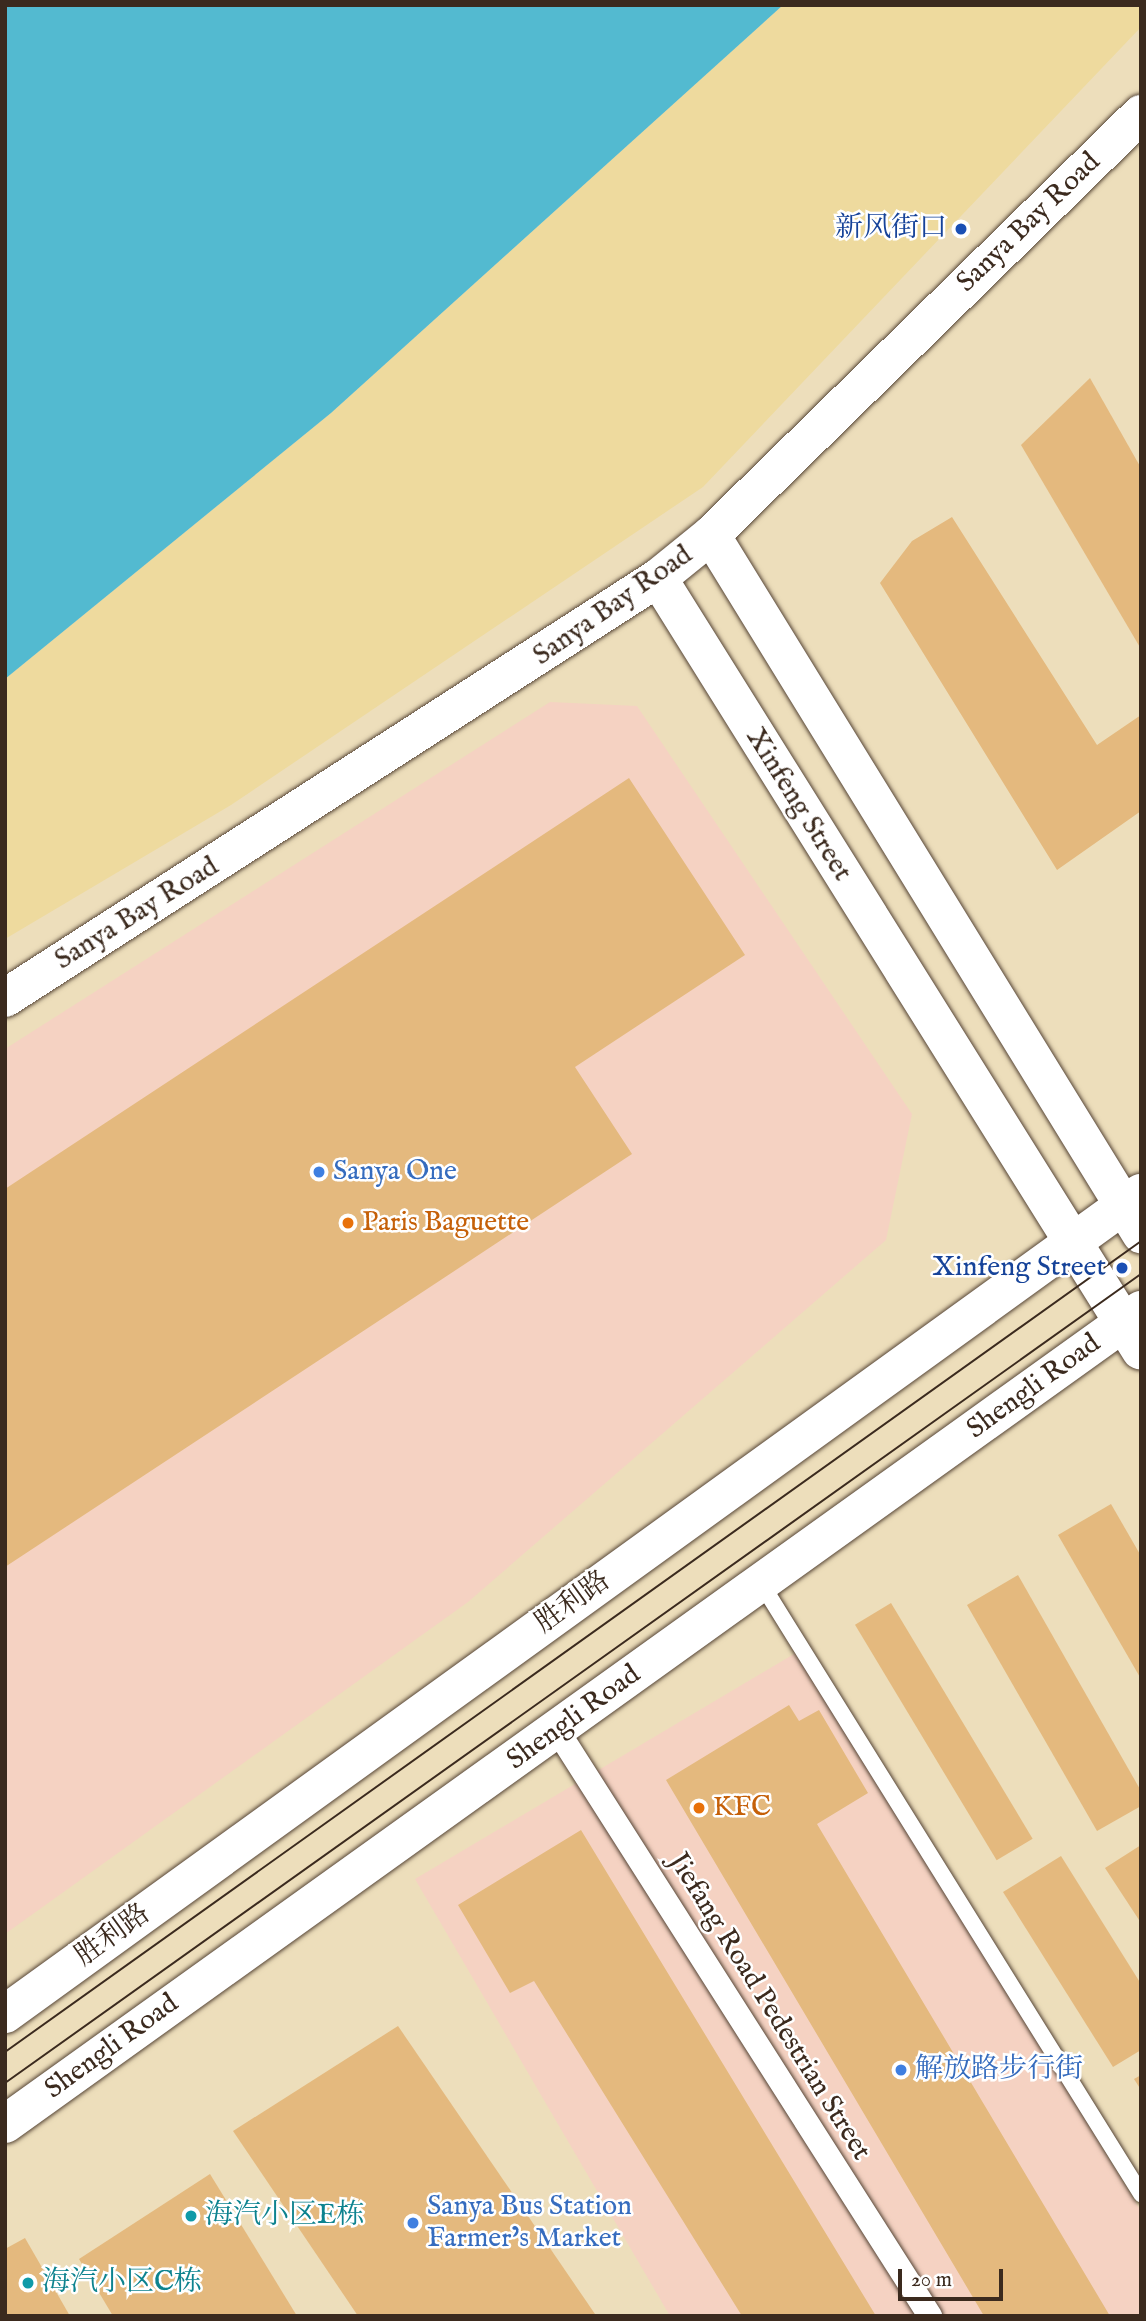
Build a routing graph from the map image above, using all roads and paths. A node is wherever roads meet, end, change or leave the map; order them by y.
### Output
1 (1141, 114) edge
2 (711, 535) junction
3 (658, 578) junction
4 (5, 998) edge
5 (1135, 1211) edge
6 (1072, 1243) junction
7 (1135, 1328) edge
8 (761, 1583) junction
9 (557, 1730) junction
10 (5, 2014) edge
11 (5, 2124) edge
12 (1141, 2194) edge
13 (930, 2316) edge

1 - 2 main road, Sanya Bay Road
2 - 3 main road, Sanya Bay Road
2 - 5 main road
3 - 4 main road, Sanya Bay Road
3 - 6 main road, Xinfeng Street
5 - 6 main road, 胜利路
6 - 7 main road, Xinfeng Street
6 - 10 main road, 胜利路
7 - 8 main road, Shengli Road
8 - 9 main road, Shengli Road
8 - 12 lane
9 - 11 main road, Shengli Road
9 - 13 street, Jiefang Road Pedestrian Street

